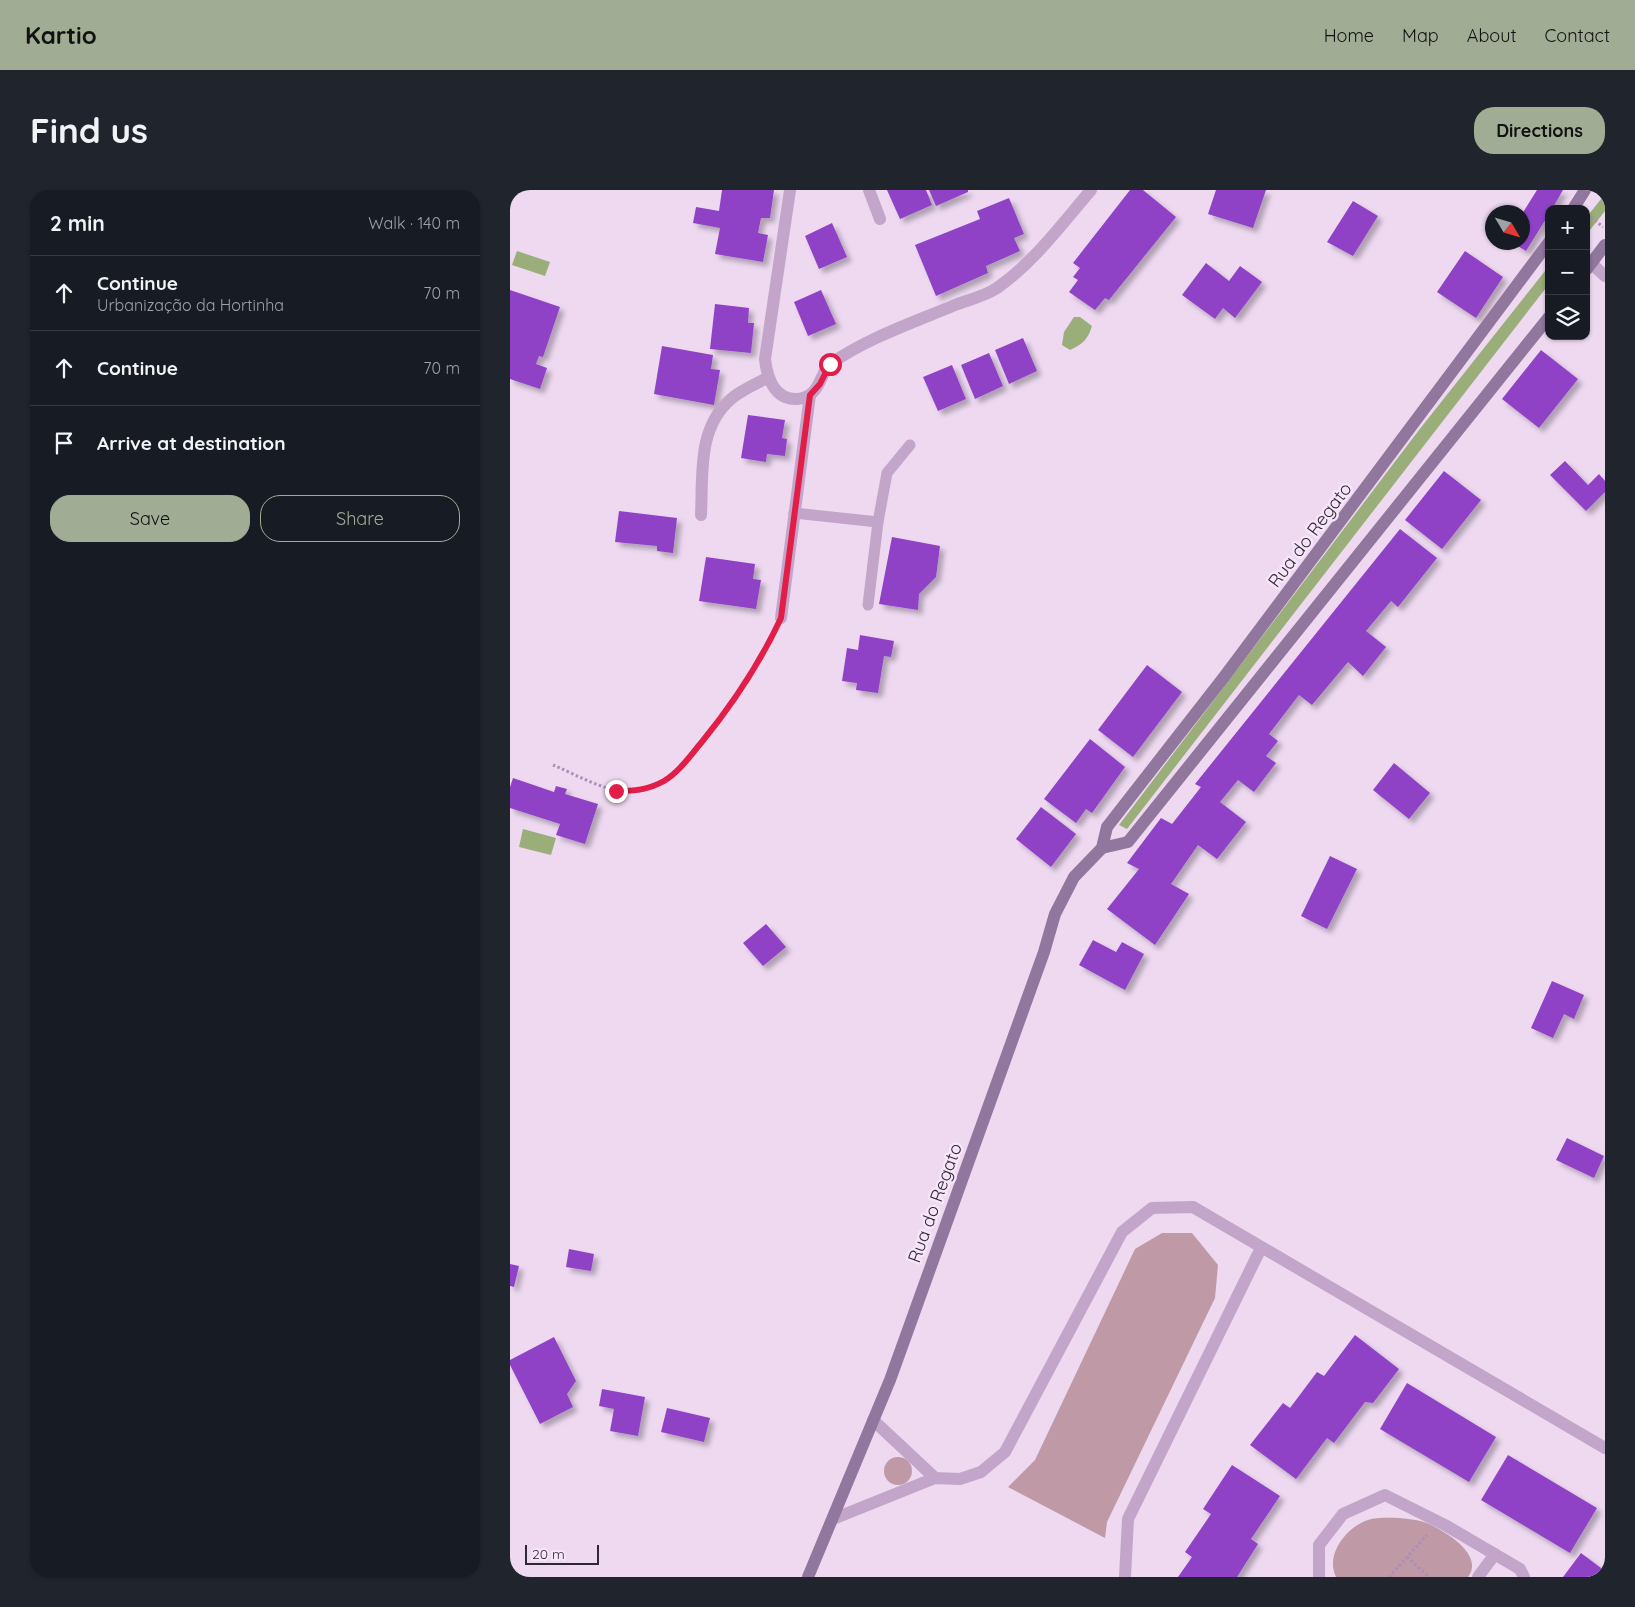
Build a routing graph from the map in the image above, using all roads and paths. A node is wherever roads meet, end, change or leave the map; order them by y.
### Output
1 (790, 190) edge
2 (869, 190) edge
3 (1091, 190) edge
4 (1585, 190) edge
5 (1576, 205) edge
6 (1590, 217) edge
7 (880, 219) dead end
8 (1605, 228) edge
9 (1605, 245) edge
10 (1545, 247) edge
11 (1590, 266) edge
12 (1590, 268) edge
13 (1605, 276) edge
14 (1545, 323) edge
15 (767, 378) junction
16 (810, 395) junction
17 (910, 445) dead end
18 (794, 513) junction
19 (701, 515) dead end
20 (878, 522) junction
21 (868, 605) dead end
22 (781, 618) joint
23 (553, 765) dead end
24 (1102, 848) junction
25 (1261, 1248) junction
26 (873, 1420) junction
27 (1605, 1448) edge
28 (935, 1478) junction
29 (833, 1519) junction
30 (1439, 1522) junction
31 (1494, 1554) junction
32 (1406, 1557) junction
33 (808, 1577) edge
34 (1125, 1577) edge
35 (1319, 1577) edge
36 (1389, 1577) edge
37 (1428, 1577) edge
38 (1478, 1577) edge
39 (1524, 1577) edge

1 - 15 street
2 - 7 street
3 - 16 street
4 - 5 street
6 - 8 path
9 - 11 street
10 - 24 street, Rua do Regato
12 - 13 street
14 - 24 street
15 - 16 street
15 - 19 street
16 - 18 street
17 - 20 lane
18 - 20 lane
18 - 22 street
20 - 21 lane
22 - 23 path
24 - 26 street, Rua do Regato
25 - 27 street
25 - 28 street
25 - 34 street
26 - 28 street
26 - 29 street, Rua do Regato
28 - 29 street
29 - 33 street, Rua do Regato
30 - 31 street
30 - 32 path
30 - 35 street
31 - 38 street
31 - 39 street
32 - 36 path
32 - 37 path

